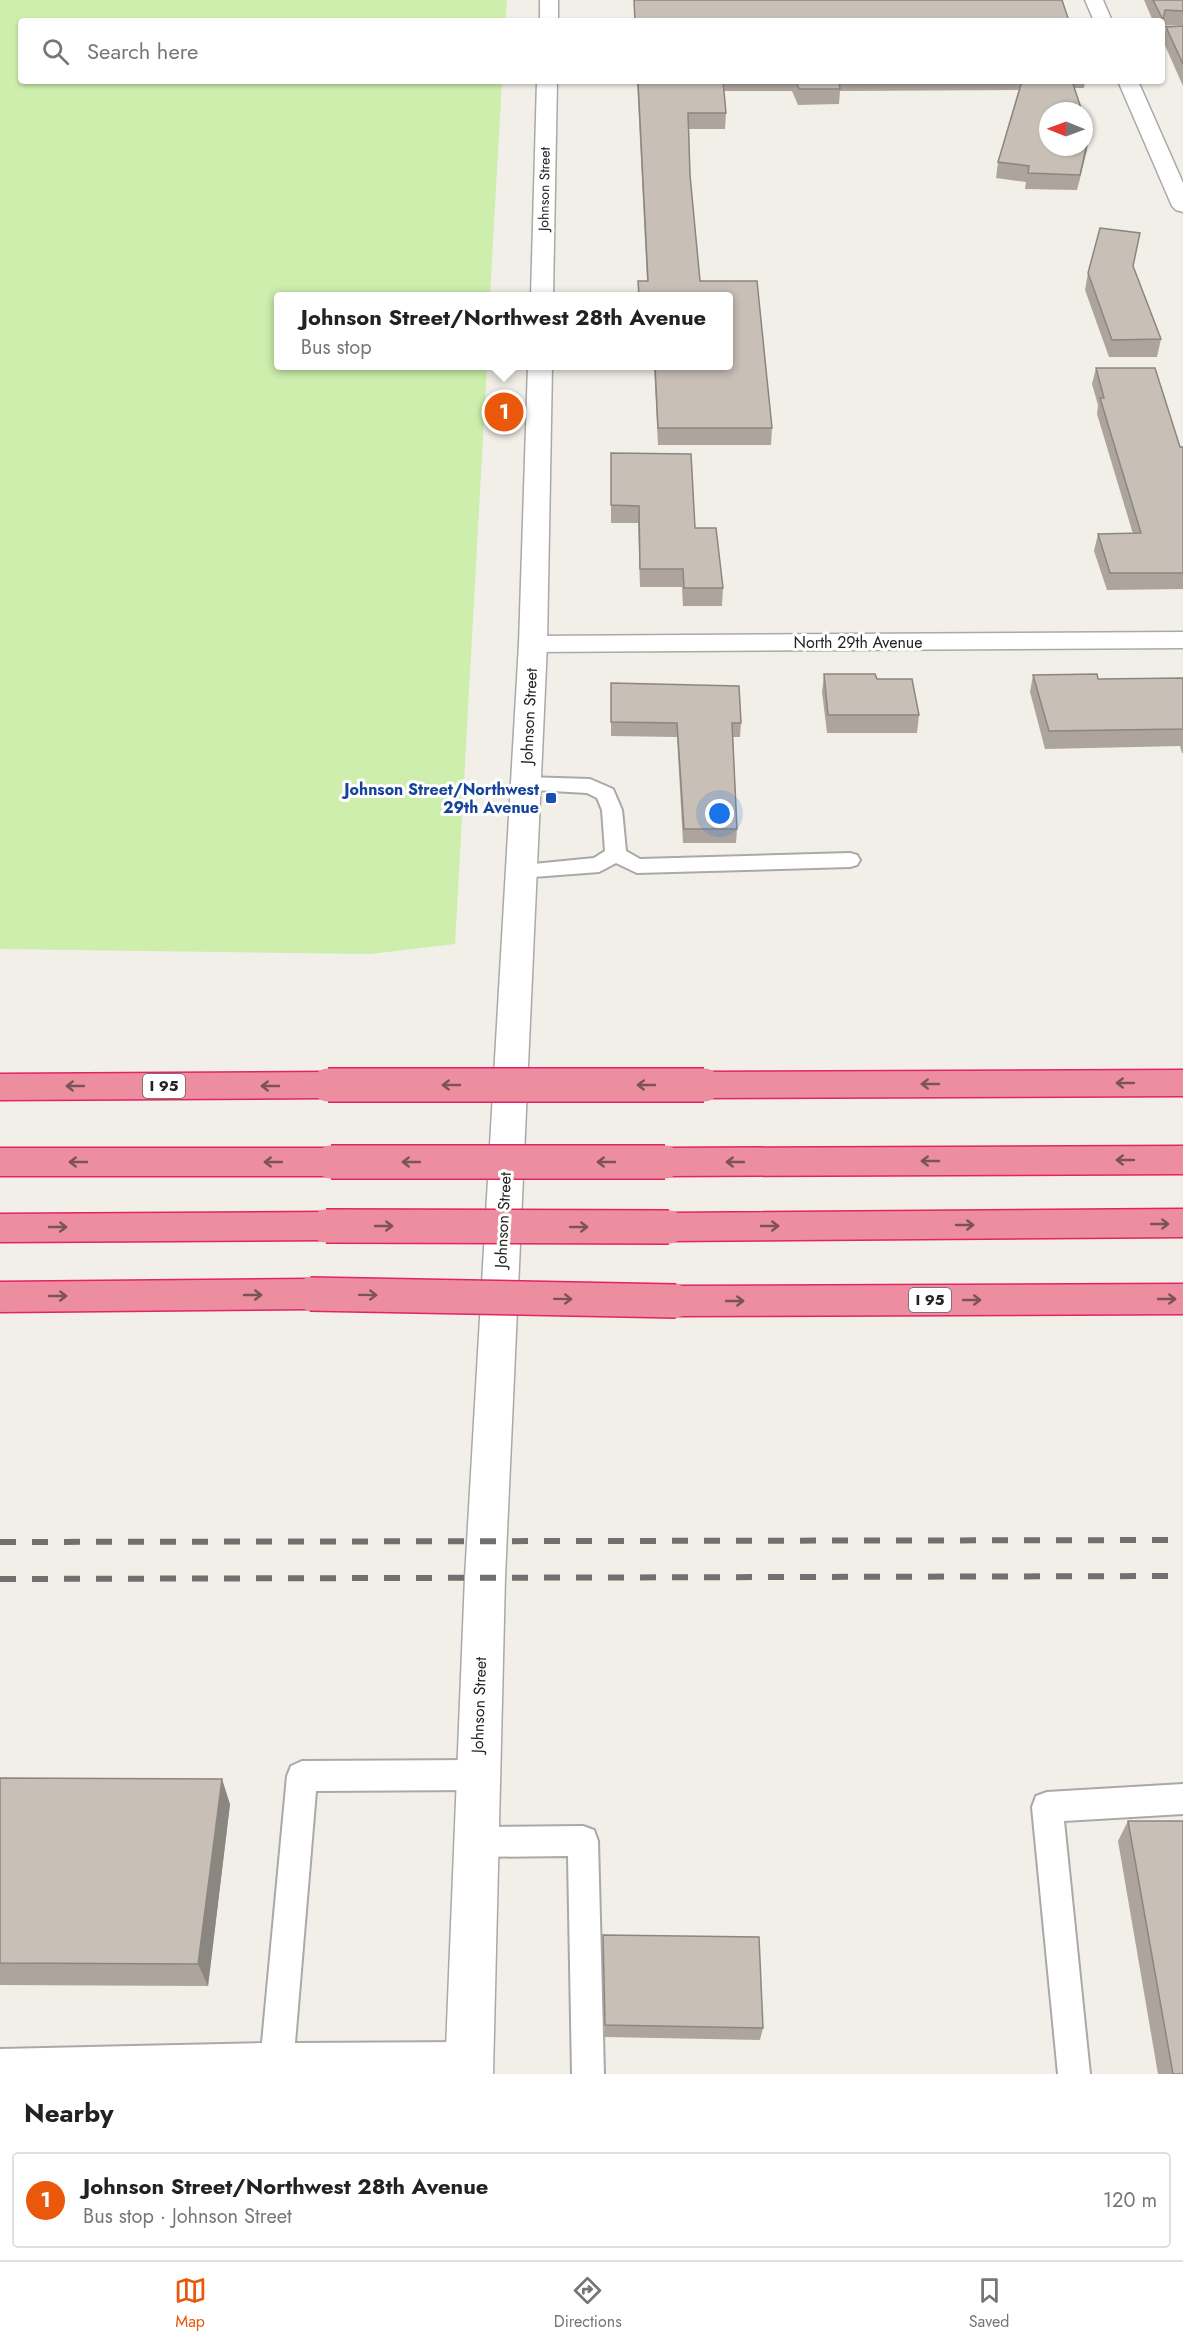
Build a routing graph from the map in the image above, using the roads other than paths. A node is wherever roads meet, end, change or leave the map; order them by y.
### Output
1 (549, 0) edge
2 (1094, 0) edge
3 (549, 18) edge
4 (1102, 18) edge
5 (1165, 33) edge
6 (1183, 33) edge
7 (547, 84) edge
8 (1129, 84) edge
9 (1183, 206) edge
10 (542, 292) edge
11 (540, 370) edge
12 (1183, 640) edge
13 (533, 644) junction
14 (525, 784) junction
15 (616, 854) junction
16 (850, 860) dead end
17 (520, 871) junction
18 (1183, 1083) edge
19 (0, 1087) edge
20 (1183, 1160) edge
21 (0, 1162) edge
22 (1183, 1224) edge
23 (0, 1228) edge
24 (0, 1297) edge
25 (1183, 1299) edge
26 (476, 1775) junction
27 (1183, 1799) edge
28 (475, 1842) junction
29 (0, 2065) edge
30 (276, 2066) edge
31 (469, 2066) edge
32 (114, 2069) edge
33 (588, 2074) edge
34 (1074, 2074) edge

1 - 3 street
2 - 4 street
5 - 6 street
7 - 10 street, Johnson Street
8 - 9 street
11 - 13 street, Johnson Street
12 - 13 street, North 29th Avenue
13 - 14 street, Johnson Street
14 - 15 lane
14 - 17 street, Johnson Street
15 - 16 lane
15 - 17 lane
17 - 26 street, Johnson Street
18 -> 19 highway, I 95, bridge
20 -> 21 highway, bridge
23 -> 22 highway, bridge
24 -> 25 highway, I 95, bridge
26 - 28 street, Johnson Street
26 - 30 lane
27 - 34 lane
28 - 31 street, Johnson Street
28 - 33 lane
29 - 32 lane
30 - 31 lane
30 - 32 lane

